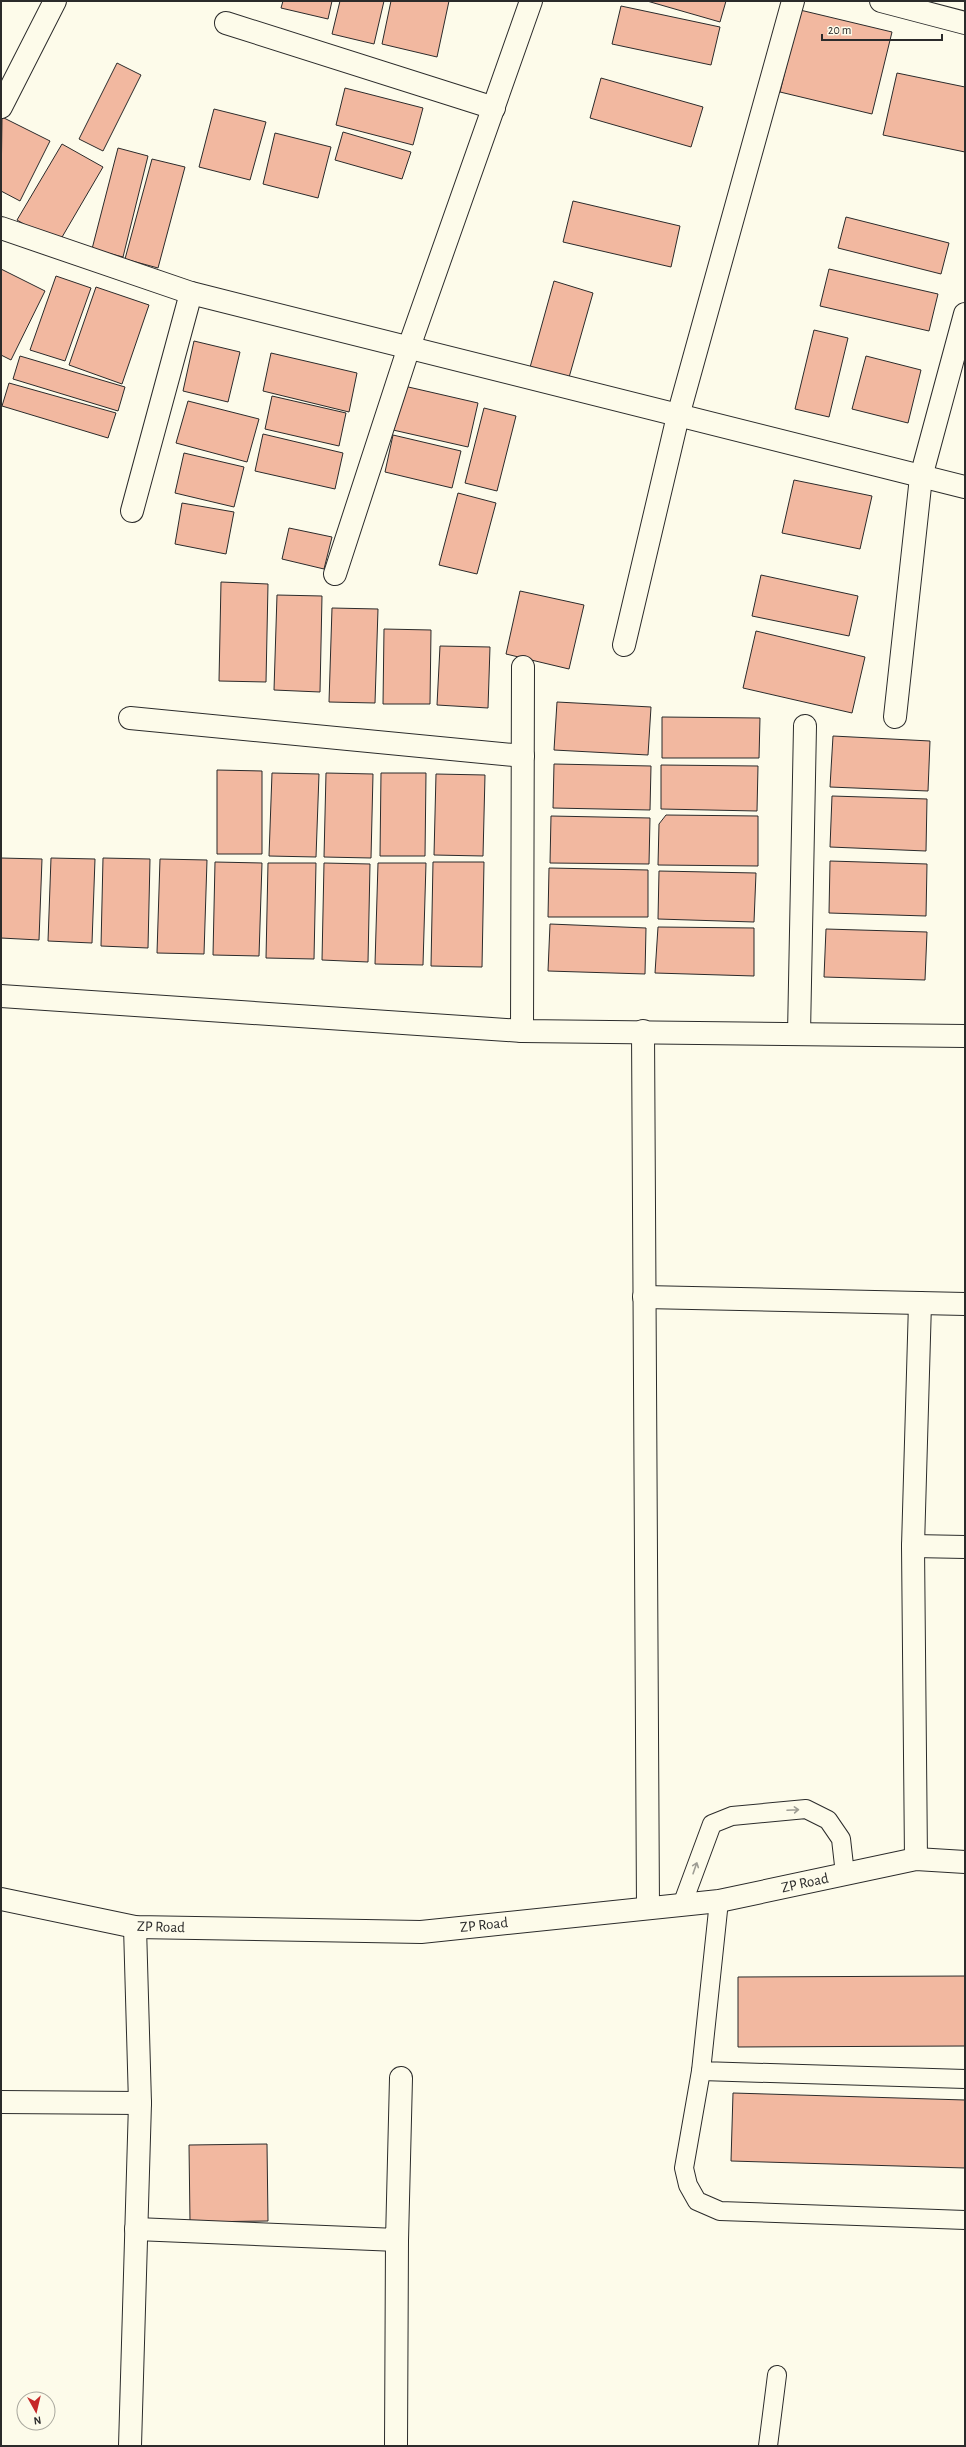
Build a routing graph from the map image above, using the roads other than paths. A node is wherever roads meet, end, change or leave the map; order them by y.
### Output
1 (55, 1) edge
2 (531, 1) edge
3 (793, 1) edge
4 (882, 1) edge
5 (226, 22) dead end
6 (965, 22) edge
7 (1, 107) edge
8 (494, 108) junction
9 (1, 228) edge
10 (191, 293) junction
11 (965, 314) edge
12 (409, 347) junction
13 (678, 416) junction
14 (921, 477) junction
15 (965, 487) edge
16 (132, 511) dead end
17 (335, 574) dead end
18 (624, 645) dead end
19 (523, 667) dead end
20 (895, 717) dead end
21 (130, 718) dead end
22 (805, 726) dead end
23 (523, 756) junction
24 (1, 996) edge
25 (522, 1031) junction
26 (643, 1031) junction
27 (798, 1034) junction
28 (965, 1036) edge
29 (644, 1297) junction
30 (920, 1303) junction
31 (965, 1304) edge
32 (913, 1546) junction
33 (965, 1547) edge
34 (916, 1859) junction
35 (965, 1862) edge
36 (845, 1874) junction
37 (1, 1899) edge
38 (719, 1901) junction
39 (682, 1905) junction
40 (648, 1908) junction
41 (136, 1927) junction
42 (700, 2071) junction
43 (401, 2078) dead end
44 (965, 2079) edge
45 (1, 2102) edge
46 (140, 2103) junction
47 (965, 2220) edge
48 (136, 2228) junction
49 (397, 2240) junction
50 (777, 2375) dead end
51 (130, 2446) edge
52 (396, 2446) edge
53 (768, 2446) edge

1 - 7 street
2 - 8 street
3 - 13 street
4 - 6 street
5 - 8 street
8 - 12 street
9 - 10 street
10 - 12 street
10 - 16 street
11 - 14 street
12 - 13 street
12 - 17 street
13 - 14 street
13 - 18 street
14 - 15 street
14 - 20 street
19 - 23 street
21 - 23 street
22 - 27 street
23 - 25 street
24 - 25 street
25 - 26 street
26 - 27 street
26 - 29 street
27 - 28 street
29 - 30 street
29 - 40 street
30 - 31 street
30 - 32 street
32 - 33 street
32 - 34 street
34 - 35 street, ZP Road
34 - 36 street, ZP Road
36 - 38 street, ZP Road
39 -> 36 lane
37 - 41 street, ZP Road
38 - 39 street, ZP Road
38 - 42 lane
39 - 40 street, ZP Road
40 - 41 street, ZP Road
41 - 46 street
42 - 44 lane
42 - 47 lane
43 - 49 street
45 - 46 street
46 - 48 street
48 - 49 street
48 - 51 street
49 - 52 street
50 - 53 lane

